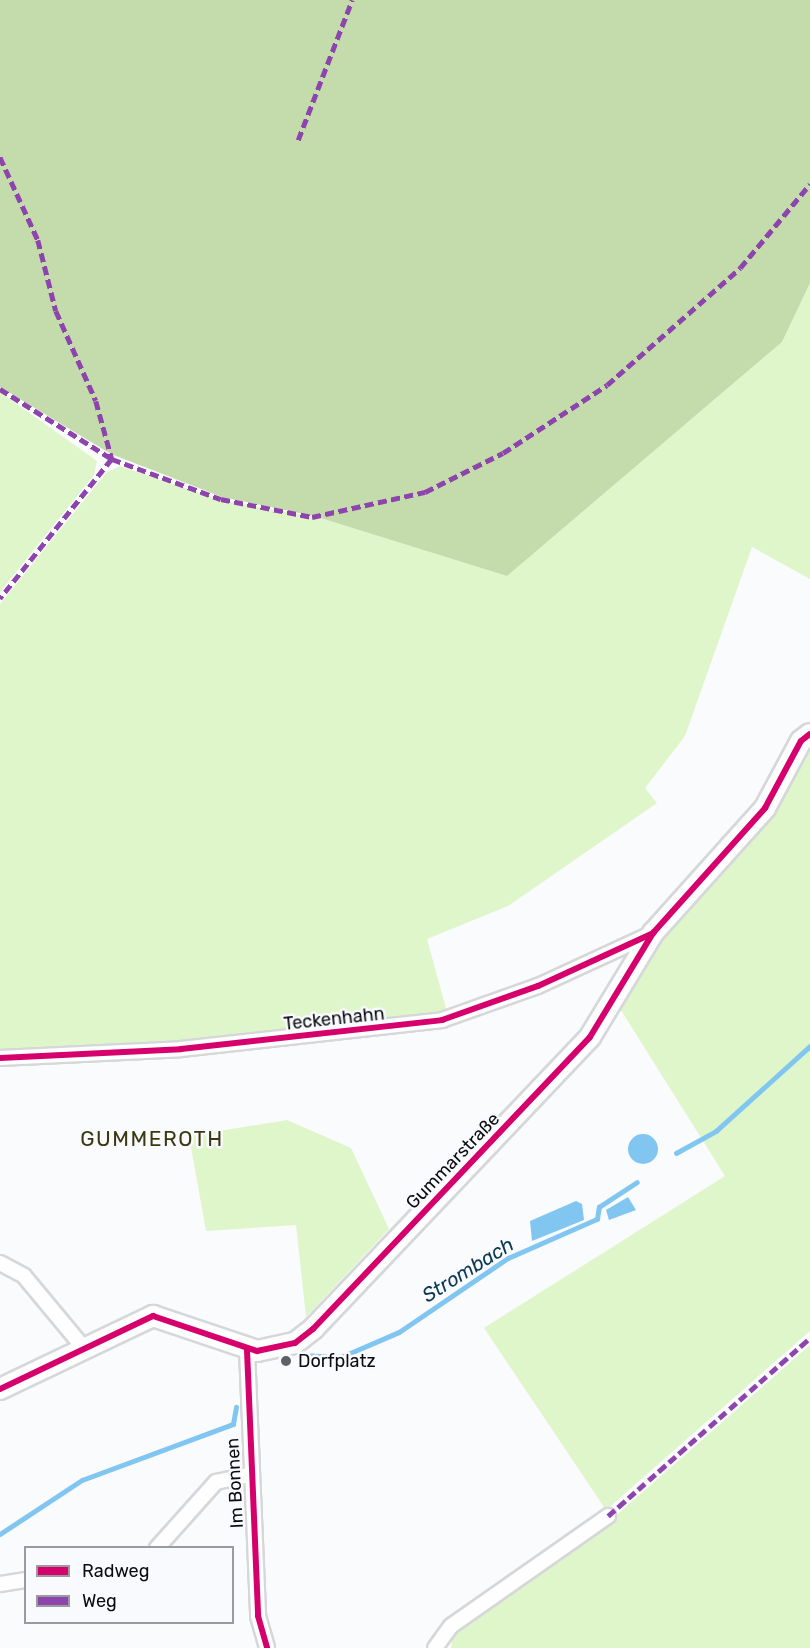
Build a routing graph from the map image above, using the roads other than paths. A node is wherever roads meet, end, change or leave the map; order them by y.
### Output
1 (810, 734) edge
2 (653, 933) junction
3 (0, 1058) edge
4 (3, 1264) edge
5 (83, 1347) junction
6 (247, 1350) junction
7 (0, 1389) edge
8 (249, 1475) junction
9 (608, 1516) dead end
10 (158, 1546) edge
11 (24, 1580) edge
12 (0, 1584) edge
13 (267, 1648) edge
14 (435, 1648) edge

1 - 2 street, Gummarstraße
2 - 3 street, Teckenhahn
2 - 6 street, Gummarstraße
4 - 5 street
5 - 6 street, Gummarstraße
5 - 7 street, Gummarstraße
6 - 8 street, Im Bonnen
8 - 10 street
8 - 13 street, Im Bonnen
9 - 14 street
11 - 12 street

